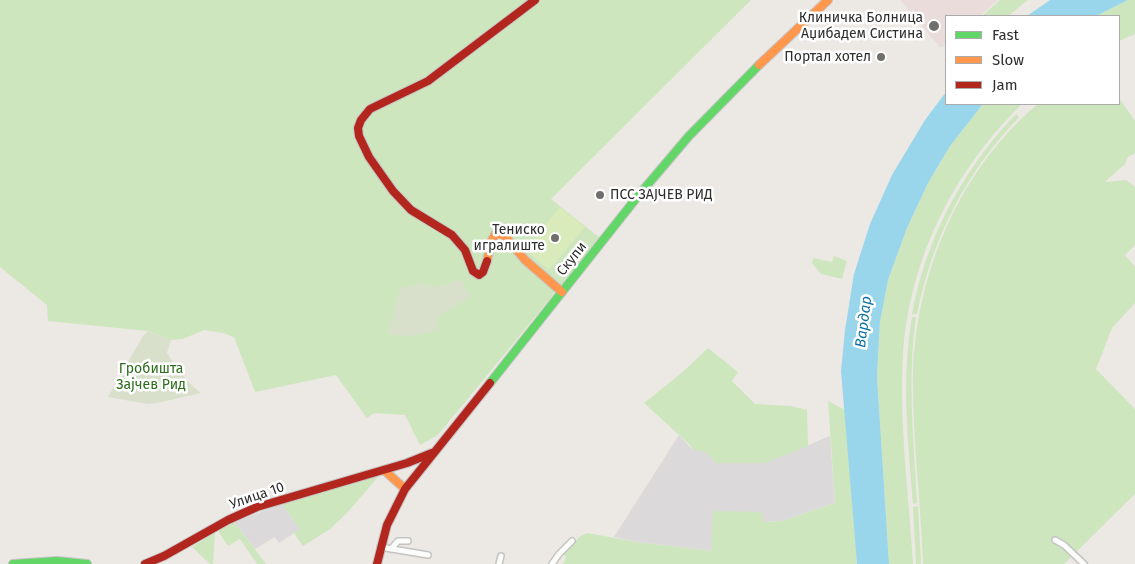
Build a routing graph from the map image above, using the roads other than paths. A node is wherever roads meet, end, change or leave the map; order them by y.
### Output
1 (535, 0) edge
2 (828, 0) edge
3 (562, 292) junction
4 (434, 452) junction
5 (384, 470) junction
6 (405, 489) junction
7 (1055, 540) dead end
8 (408, 541) dead end
9 (572, 541) dead end
10 (380, 547) junction
11 (391, 549) junction
12 (428, 555) dead end
13 (501, 556) dead end
14 (13, 564) edge
15 (87, 564) edge
16 (145, 564) edge
17 (377, 564) edge
18 (499, 564) edge
19 (552, 564) edge
20 (1084, 564) edge

1 - 3 street
2 - 3 street, Скупи
3 - 4 street, Скупи
4 - 5 street, Улица 10
4 - 6 street, Скупи
5 - 6 street
5 - 16 street, Улица 10
6 - 10 street, Скупи
7 - 20 street
8 - 11 street
9 - 19 street
10 - 11 street
10 - 17 street, Скупи
11 - 12 street
13 - 18 street
14 - 15 street

